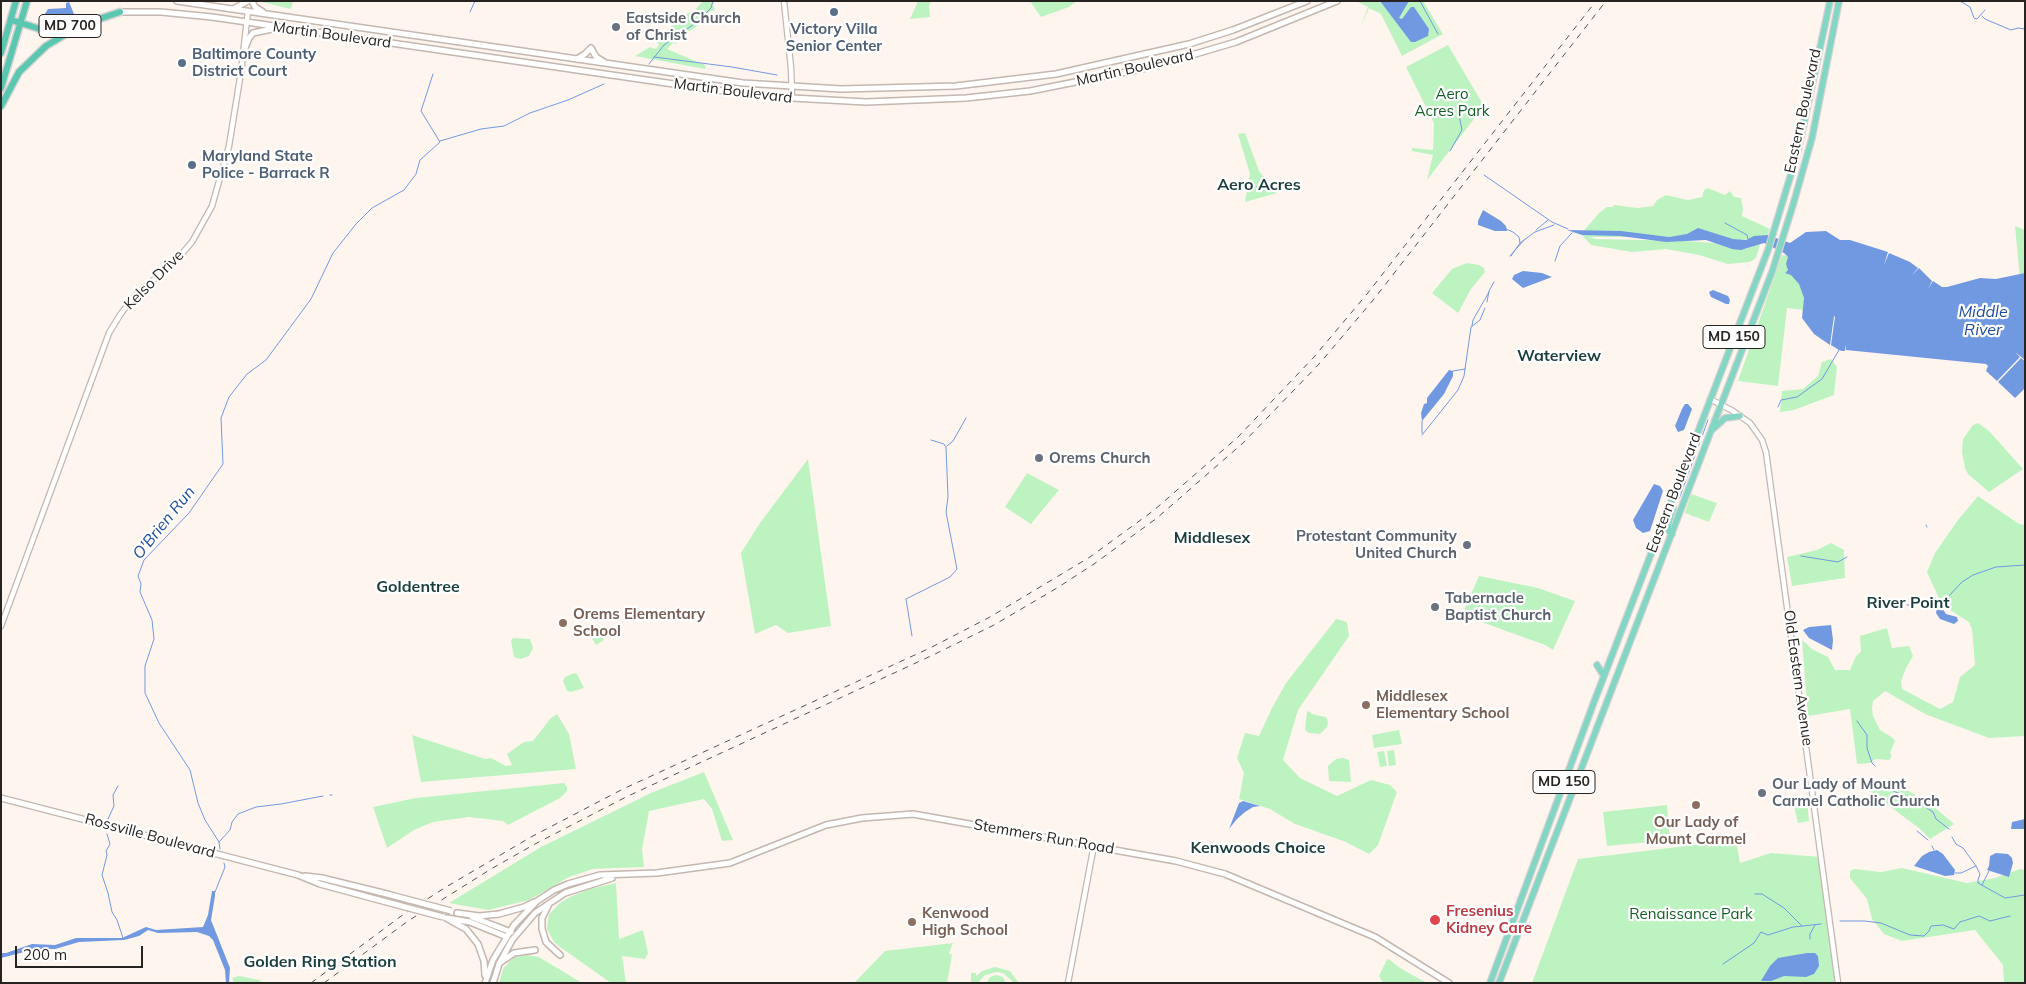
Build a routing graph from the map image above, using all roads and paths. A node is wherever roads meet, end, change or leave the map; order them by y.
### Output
1 (16, 1) edge
2 (27, 1) edge
3 (177, 1) edge
4 (250, 1) edge
5 (784, 1) edge
6 (1307, 1) edge
7 (1337, 1) edge
8 (1830, 1) edge
9 (1839, 1) edge
10 (233, 9) junction
11 (120, 12) junction
12 (248, 12) junction
13 (268, 14) junction
14 (11, 20) junction
15 (247, 22) junction
16 (20, 23) junction
17 (279, 28) junction
18 (1, 53) edge
19 (243, 53) junction
20 (576, 59) junction
21 (606, 64) junction
22 (792, 86) junction
23 (1, 88) edge
24 (792, 98) junction
25 (1, 106) edge
26 (1710, 399) junction
27 (1721, 403) junction
28 (1740, 416) junction
29 (1710, 433) junction
30 (1676, 489) junction
31 (1672, 534) junction
32 (1, 626) edge
33 (1610, 663) junction
34 (1604, 676) junction
35 (1, 798) edge
36 (1094, 845) junction
37 (298, 875) junction
38 (620, 876) junction
39 (544, 897) junction
40 (550, 902) junction
41 (454, 912) junction
42 (444, 917) junction
43 (510, 931) junction
44 (516, 934) junction
45 (506, 937) junction
46 (512, 940) junction
47 (535, 950) dead end
48 (560, 955) dead end
49 (499, 964) junction
50 (485, 983) edge
51 (493, 983) edge
52 (1068, 983) edge
53 (1449, 983) edge
54 (1490, 983) edge
55 (1499, 983) edge
56 (1838, 983) edge

1 - 14 highway
2 - 16 highway
3 - 10 main road, Martin Boulevard
4 - 10 main road
4 - 13 main road
5 - 22 street
6 - 22 main road, Martin Boulevard
7 - 24 main road, Martin Boulevard / MD 700
8 - 26 main road, Eastern Boulevard / MD 150
9 - 27 main road, Eastern Boulevard / MD 150
10 - 12 main road, Martin Boulevard
11 - 15 main road, Martin Boulevard / MD 700
11 - 16 highway, MD 700
11 - 25 highway
12 - 13 main road, Martin Boulevard
12 - 15 street, Kelso Drive
13 - 20 main road, Martin Boulevard
14 - 16 highway
14 - 18 highway
15 - 17 main road, Martin Boulevard / MD 700
15 - 19 street, Kelso Drive
16 - 23 highway
17 - 19 main road
17 - 24 main road, Martin Boulevard / MD 700
19 - 32 street, Kelso Drive
20 - 21 main road, Martin Boulevard
20 - 21 main road
21 - 22 main road, Martin Boulevard
22 - 24 street
26 - 27 street, Old Eastern Avenue
26 - 30 main road, Eastern Boulevard / MD 150
27 - 28 street, Old Eastern Avenue
27 - 29 main road, Eastern Boulevard / MD 150
28 - 29 main road
28 - 56 street, Old Eastern Avenue
29 - 31 main road, Eastern Boulevard / MD 150
30 - 31 main road
30 - 33 main road, Eastern Boulevard / MD 150
31 - 55 main road, Eastern Boulevard / MD 150
33 - 34 main road, Eastern Boulevard / MD 150
33 - 34 main road
34 - 54 main road, Eastern Boulevard / MD 150
35 - 37 main road, Rossville Boulevard
36 - 38 main road, Stemmers Run Road
36 - 52 street
36 - 53 main road, Stemmers Run Road
37 - 41 main road, Rossville Boulevard, bridge
37 - 42 main road, Rossville Boulevard, bridge
38 - 39 main road, Stemmers Run Road
38 - 40 main road, Stemmers Run Road
39 - 41 main road
39 - 43 main road, Stemmers Run Road
40 - 44 main road, Stemmers Run Road
40 - 48 main road
41 - 43 main road, Rossville Boulevard
42 - 45 main road, Rossville Boulevard
42 - 50 main road
43 - 44 main road, Rossville Boulevard
43 - 45 main road, Stemmers Run Road
44 - 46 main road, Stemmers Run Road
45 - 46 main road, Rossville Boulevard
45 - 50 main road, Stemmers Run Road
46 - 49 main road, Stemmers Run Road
47 - 49 main road
49 - 51 main road, Stemmers Run Road

